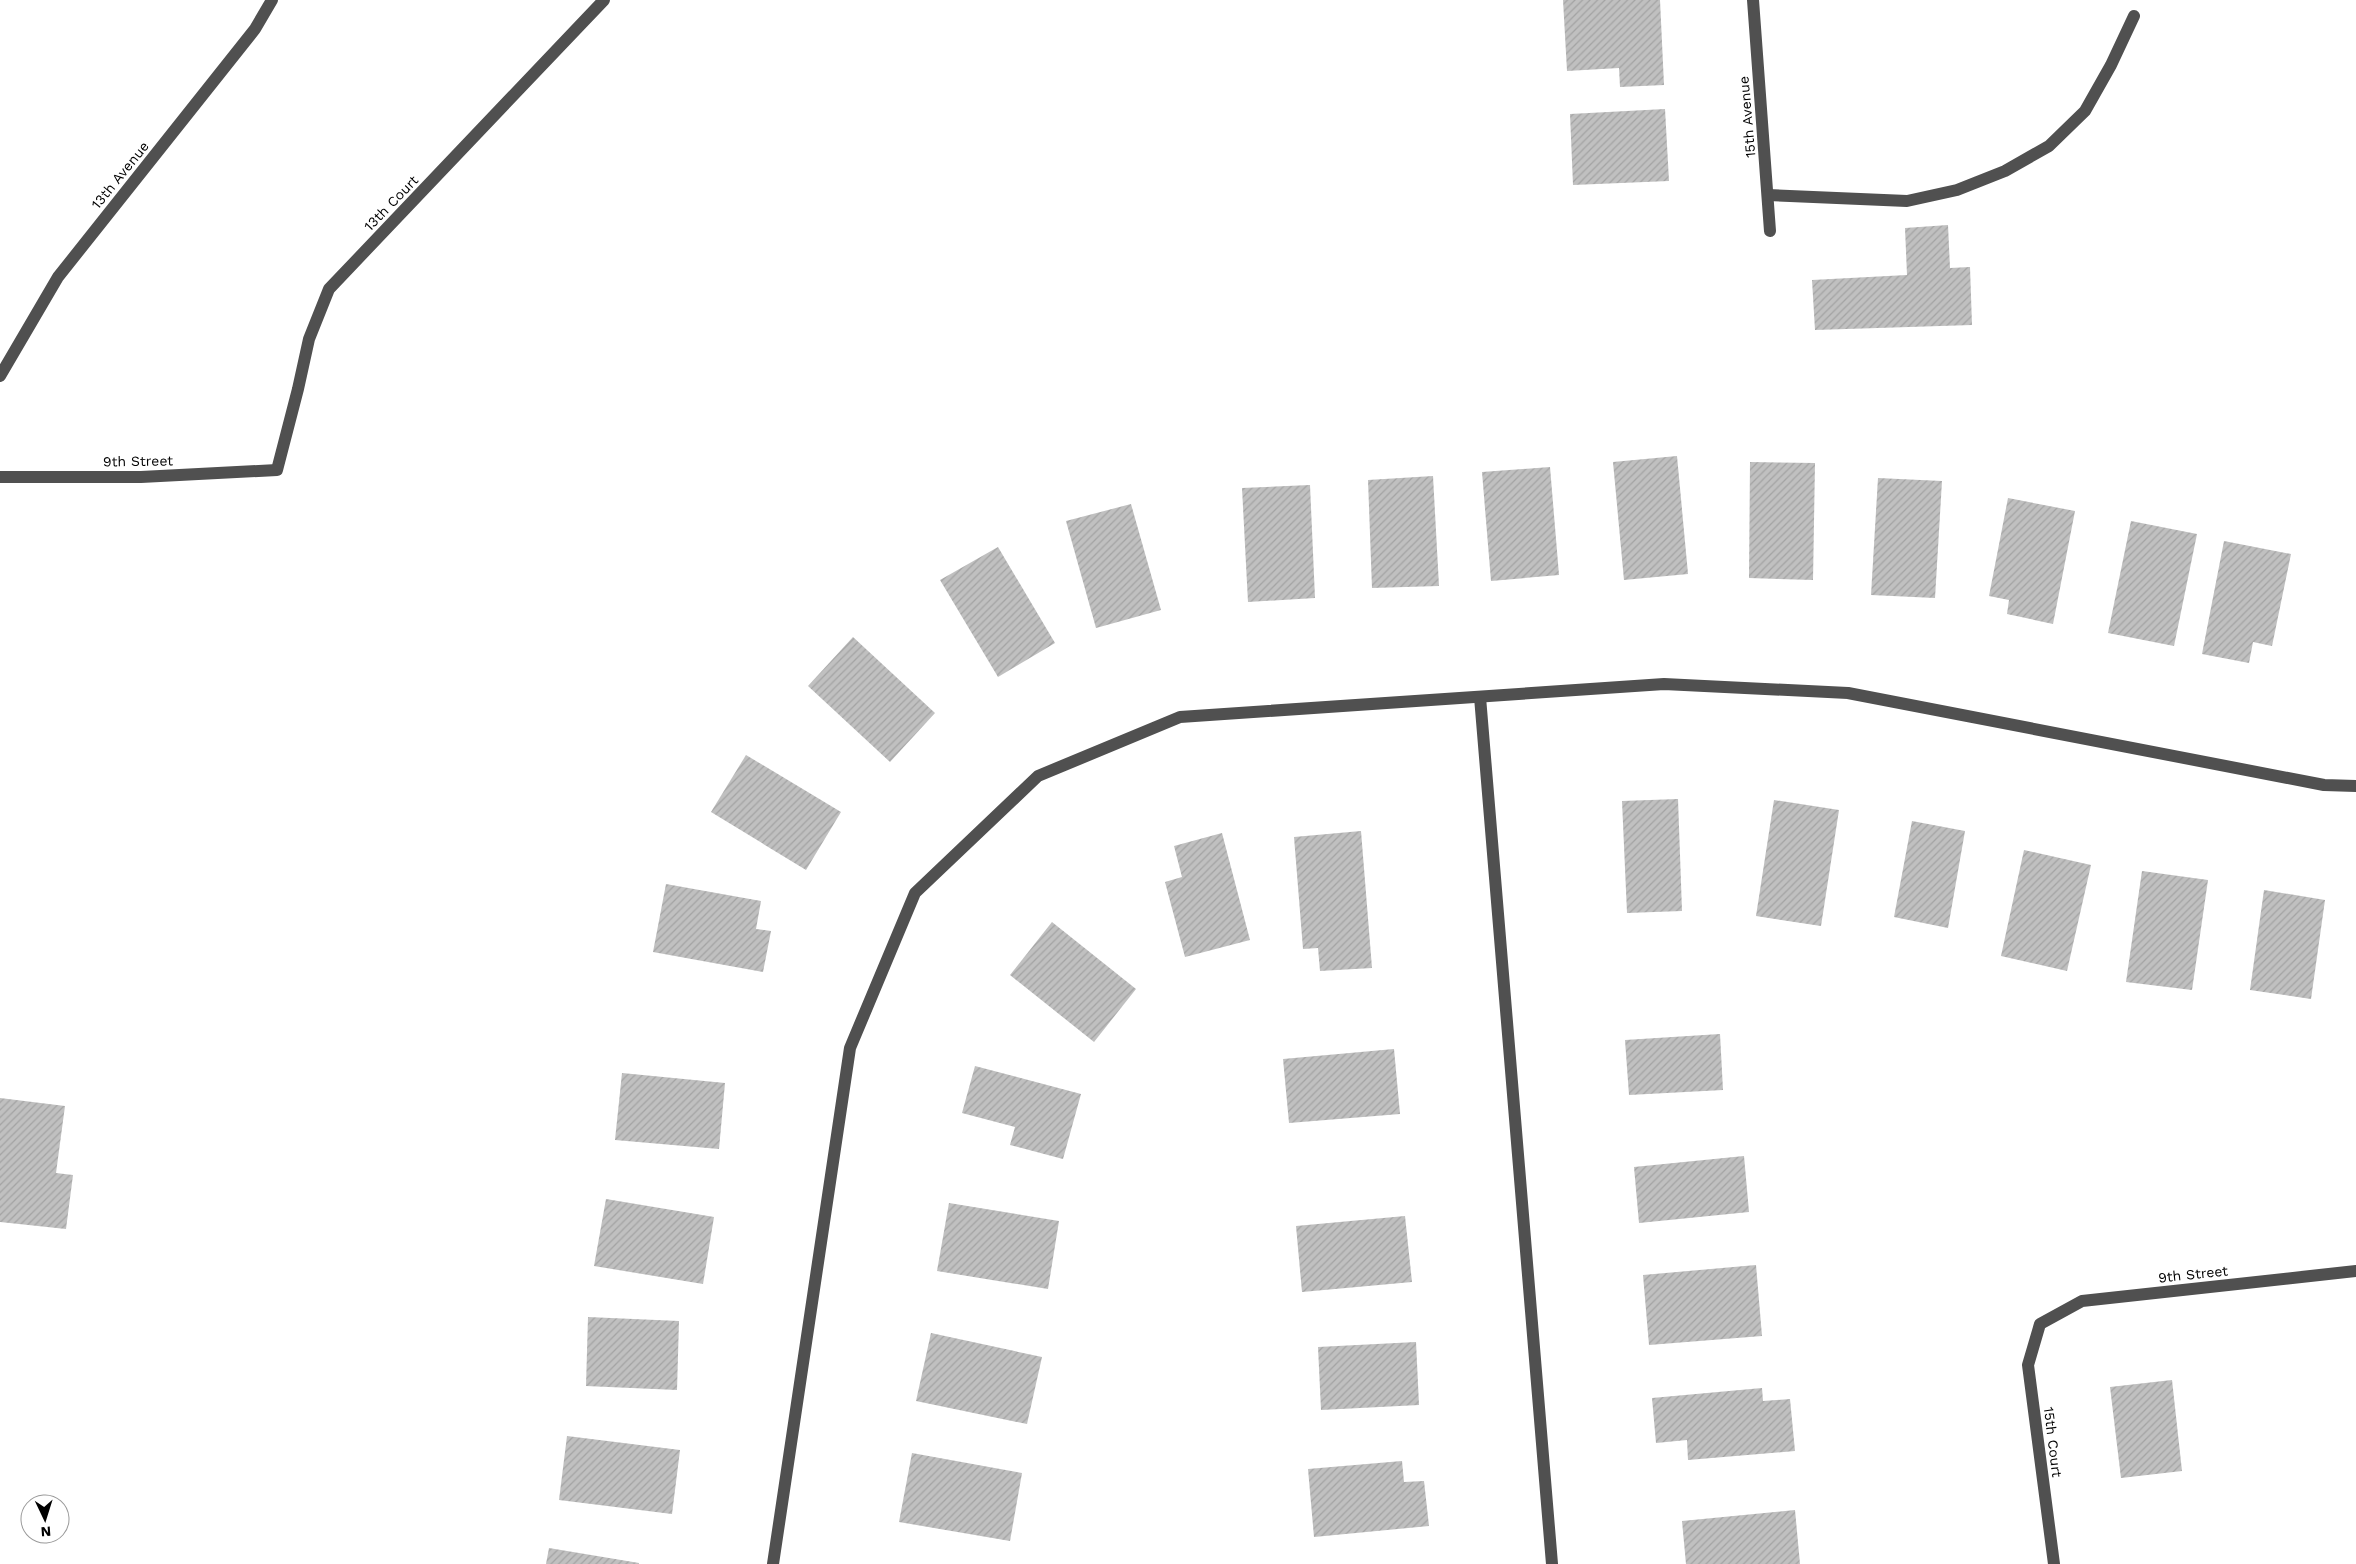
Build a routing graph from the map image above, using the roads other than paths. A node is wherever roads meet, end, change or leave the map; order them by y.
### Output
1 (272, 0) edge
2 (604, 0) edge
3 (1753, 0) edge
4 (2134, 16) dead end
5 (1768, 195) junction
6 (1770, 231) dead end
7 (0, 376) edge
8 (277, 470) joint
9 (0, 476) edge
10 (1480, 696) junction
11 (2356, 786) edge
12 (2356, 1271) edge
13 (2040, 1324) joint
14 (773, 1564) edge
15 (1552, 1564) edge
16 (2054, 1564) edge

1 - 7 street, 13th Avenue
2 - 8 street, 13th Court
3 - 5 street, 15th Avenue
4 - 5 street
5 - 6 street, 15th Avenue
8 - 9 street, 9th Street
10 - 11 street
10 - 14 street
10 - 15 street
12 - 13 street, 9th Street
13 - 16 street, 15th Court

